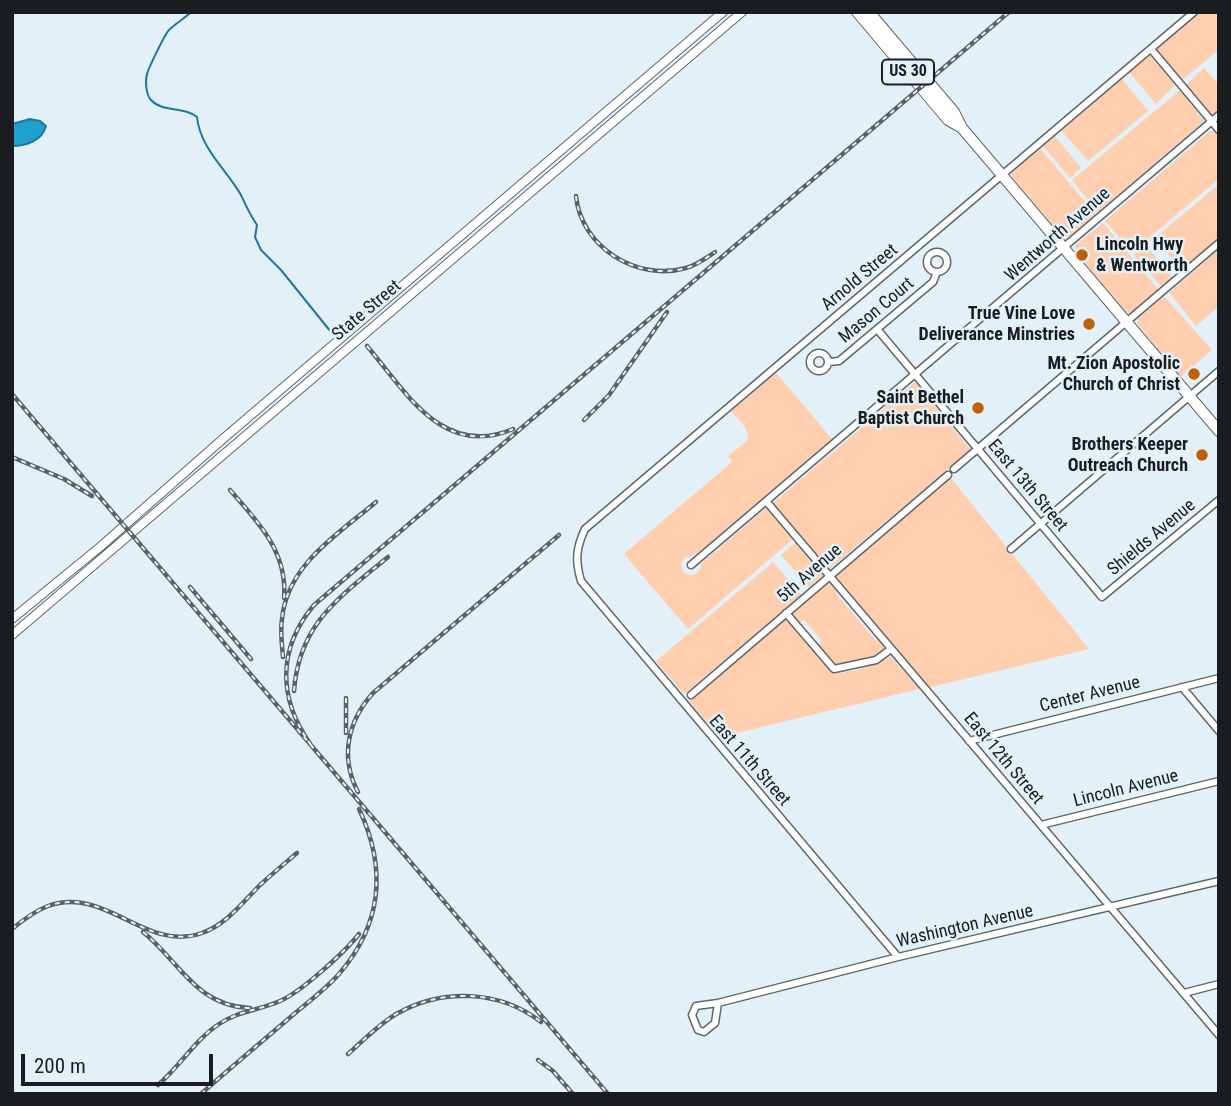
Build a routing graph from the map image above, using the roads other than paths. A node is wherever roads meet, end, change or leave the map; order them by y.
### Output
1 (723, 12) edge
2 (742, 12) edge
3 (857, 12) edge
4 (869, 12) edge
5 (1194, 12) edge
6 (1151, 49) junction
7 (1219, 115) edge
8 (1212, 121) junction
9 (962, 128) junction
10 (1219, 130) edge
11 (1002, 175) junction
12 (1219, 243) edge
13 (1064, 248) junction
14 (937, 272) dead end
15 (1126, 322) junction
16 (877, 330) junction
17 (829, 362) dead end
18 (1219, 371) edge
19 (915, 375) junction
20 (1189, 396) junction
21 (1219, 431) edge
22 (978, 449) junction
23 (954, 469) dead end
24 (948, 475) dead end
25 (1219, 500) edge
26 (766, 502) junction
27 (1041, 523) junction
28 (1011, 549) dead end
29 (691, 565) dead end
30 (829, 576) junction
31 (580, 582) joint
32 (1102, 597) joint
33 (786, 613) junction
34 (12, 619) edge
35 (12, 635) edge
36 (891, 649) junction
37 (1219, 678) edge
38 (1182, 687) junction
39 (691, 695) dead end
40 (1219, 731) edge
41 (969, 741) junction
42 (1219, 781) edge
43 (1041, 825) junction
44 (1219, 881) edge
45 (1111, 908) junction
46 (898, 957) junction
47 (1219, 984) edge
48 (1184, 993) junction
49 (718, 1003) junction
50 (1219, 1034) edge

1 - 34 street, State Street
2 - 35 street, State Street
3 - 9 main road, US 30
4 - 9 main road, US 30
5 - 6 street, Arnold Street
6 - 8 street
6 - 11 street, Arnold Street
7 - 8 street, Wentworth Avenue
8 - 10 street
8 - 13 street, Wentworth Avenue
9 - 11 main road, US 30
11 - 13 main road, US 30
11 - 31 street, Arnold Street
12 - 15 street
13 - 15 main road, US 30
13 - 19 street, Wentworth Avenue
14 - 16 street, Mason Court
15 - 20 main road, US 30
15 - 22 street
16 - 17 street, Mason Court
16 - 19 street, East 13th Street
18 - 20 street
19 - 22 street, East 13th Street
19 - 26 street, Wentworth Avenue
20 - 21 main road, US 30
20 - 27 street
22 - 23 street
22 - 27 street, East 13th Street
24 - 30 street, 5th Avenue
25 - 32 street, Shields Avenue
26 - 29 street, Wentworth Avenue
26 - 30 street, East 12th Street
27 - 28 street
27 - 32 street, East 13th Street
30 - 33 street, 5th Avenue
30 - 36 street, East 12th Street
31 - 46 street, East 11th Street
33 - 36 street
33 - 39 street, 5th Avenue
36 - 41 street, East 12th Street
37 - 38 street, Center Avenue
38 - 40 street
38 - 41 street, Center Avenue
41 - 43 street, East 12th Street
42 - 43 street, Lincoln Avenue
43 - 45 street, East 12th Street
44 - 45 street, Washington Avenue
45 - 46 street, Washington Avenue
45 - 48 street, East 12th Street
46 - 49 street, Washington Avenue
47 - 48 street
48 - 50 street, East 12th Street
49 - 49 street, Washington Avenue

